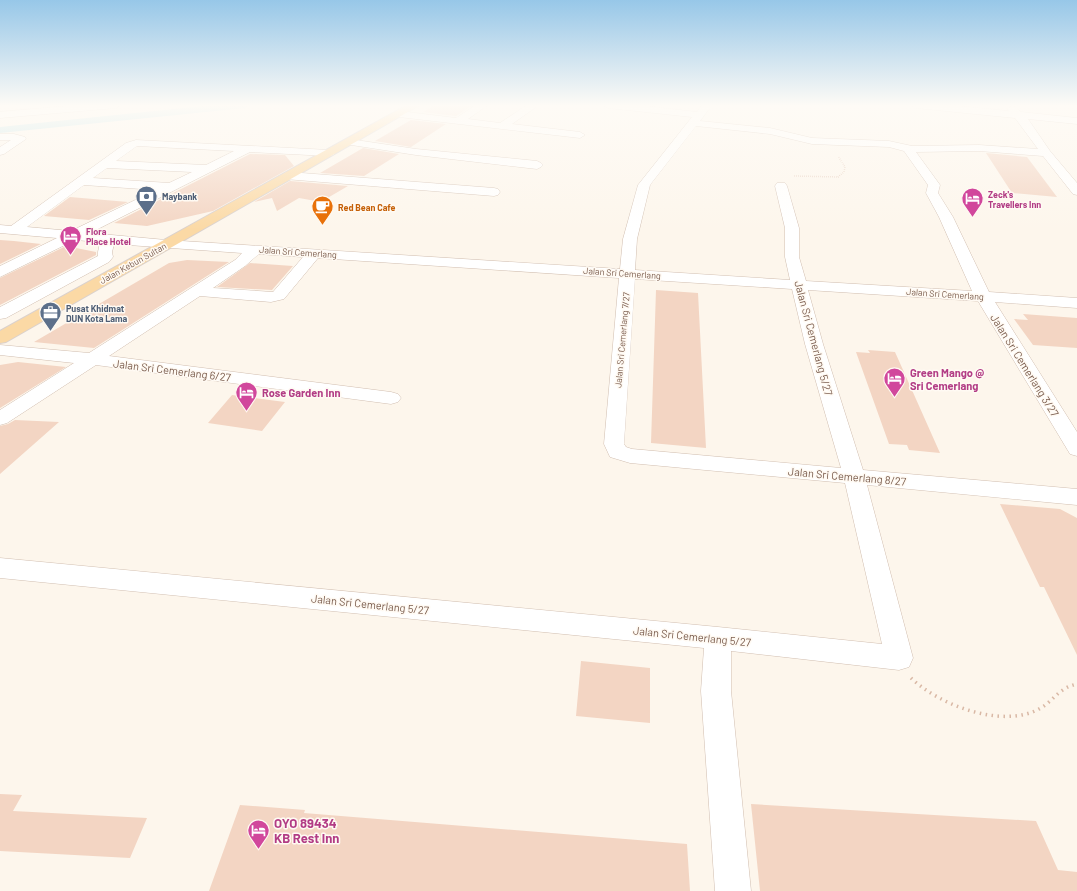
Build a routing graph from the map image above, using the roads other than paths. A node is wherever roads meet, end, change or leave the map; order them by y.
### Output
1 (128, 147) edge
2 (223, 147) edge
3 (341, 147) edge
4 (380, 147) edge
5 (674, 147) edge
6 (901, 147) edge
7 (1041, 147) edge
8 (249, 148) junction
9 (911, 149) junction
10 (1028, 151) junction
11 (329, 153) junction
12 (1046, 153) junction
13 (1037, 163) dead end
14 (104, 164) junction
15 (538, 165) dead end
16 (207, 169) junction
17 (289, 176) junction
18 (81, 181) junction
19 (781, 186) road end
20 (172, 187) junction
21 (1077, 191) edge
22 (494, 192) dead end
23 (1064, 194) dead end
24 (1077, 197) edge
25 (6, 230) edge
26 (73, 236) junction
27 (108, 239) junction
28 (166, 244) junction
29 (255, 250) junction
30 (314, 254) junction
31 (0, 272) edge
32 (628, 274) junction
33 (799, 285) junction
34 (196, 291) junction
35 (983, 297) junction
36 (1077, 303) edge
37 (0, 314) edge
38 (3, 333) edge
39 (0, 350) edge
40 (91, 359) junction
41 (391, 398) dead end
42 (0, 419) edge
43 (1077, 450) edge
44 (618, 452) joint
45 (854, 476) junction
46 (1077, 496) edge
47 (0, 568) edge
48 (718, 638) junction
49 (733, 891) edge

1 - 14 street
2 - 8 street
3 - 11 main road, Jalan Kebun Sultan
4 - 15 street
5 - 32 street, Jalan Sri Cemerlang 7/27
6 - 9 street
7 - 12 street
8 - 11 street
8 - 16 street
9 - 10 street
9 - 35 street, Jalan Sri Cemerlang 3/27
10 - 12 street
10 - 13 street
11 - 17 main road, Jalan Kebun Sultan
12 - 21 street
14 - 16 street
14 - 18 street
16 - 20 street
17 - 22 street
17 - 28 main road, Jalan Kebun Sultan
18 - 20 street
18 - 25 street
19 - 33 street, Jalan Sri Cemerlang 5/27
20 - 26 street
23 - 24 street
25 - 26 street, Jalan Sri Cemerlang
26 - 27 street, Jalan Sri Cemerlang
26 - 31 street
27 - 28 street, Jalan Sri Cemerlang
27 - 37 street
28 - 29 street, Jalan Sri Cemerlang
28 - 38 main road, Jalan Kebun Sultan
29 - 30 street, Jalan Sri Cemerlang
29 - 34 street
30 - 32 street, Jalan Sri Cemerlang
30 - 34 street
32 - 33 street, Jalan Sri Cemerlang
32 - 44 street, Jalan Sri Cemerlang 7/27
33 - 35 street, Jalan Sri Cemerlang
33 - 45 street, Jalan Sri Cemerlang 5/27
34 - 40 street
35 - 36 street, Jalan Sri Cemerlang
35 - 43 street, Jalan Sri Cemerlang 3/27
39 - 40 street, Jalan Sri Cemerlang 6/27
40 - 41 street, Jalan Sri Cemerlang 6/27
40 - 42 street
44 - 45 street, Jalan Sri Cemerlang 8/27
45 - 46 street, Jalan Sri Cemerlang 8/27
45 - 48 street, Jalan Sri Cemerlang 5/27
47 - 48 street, Jalan Sri Cemerlang 5/27
48 - 49 street

